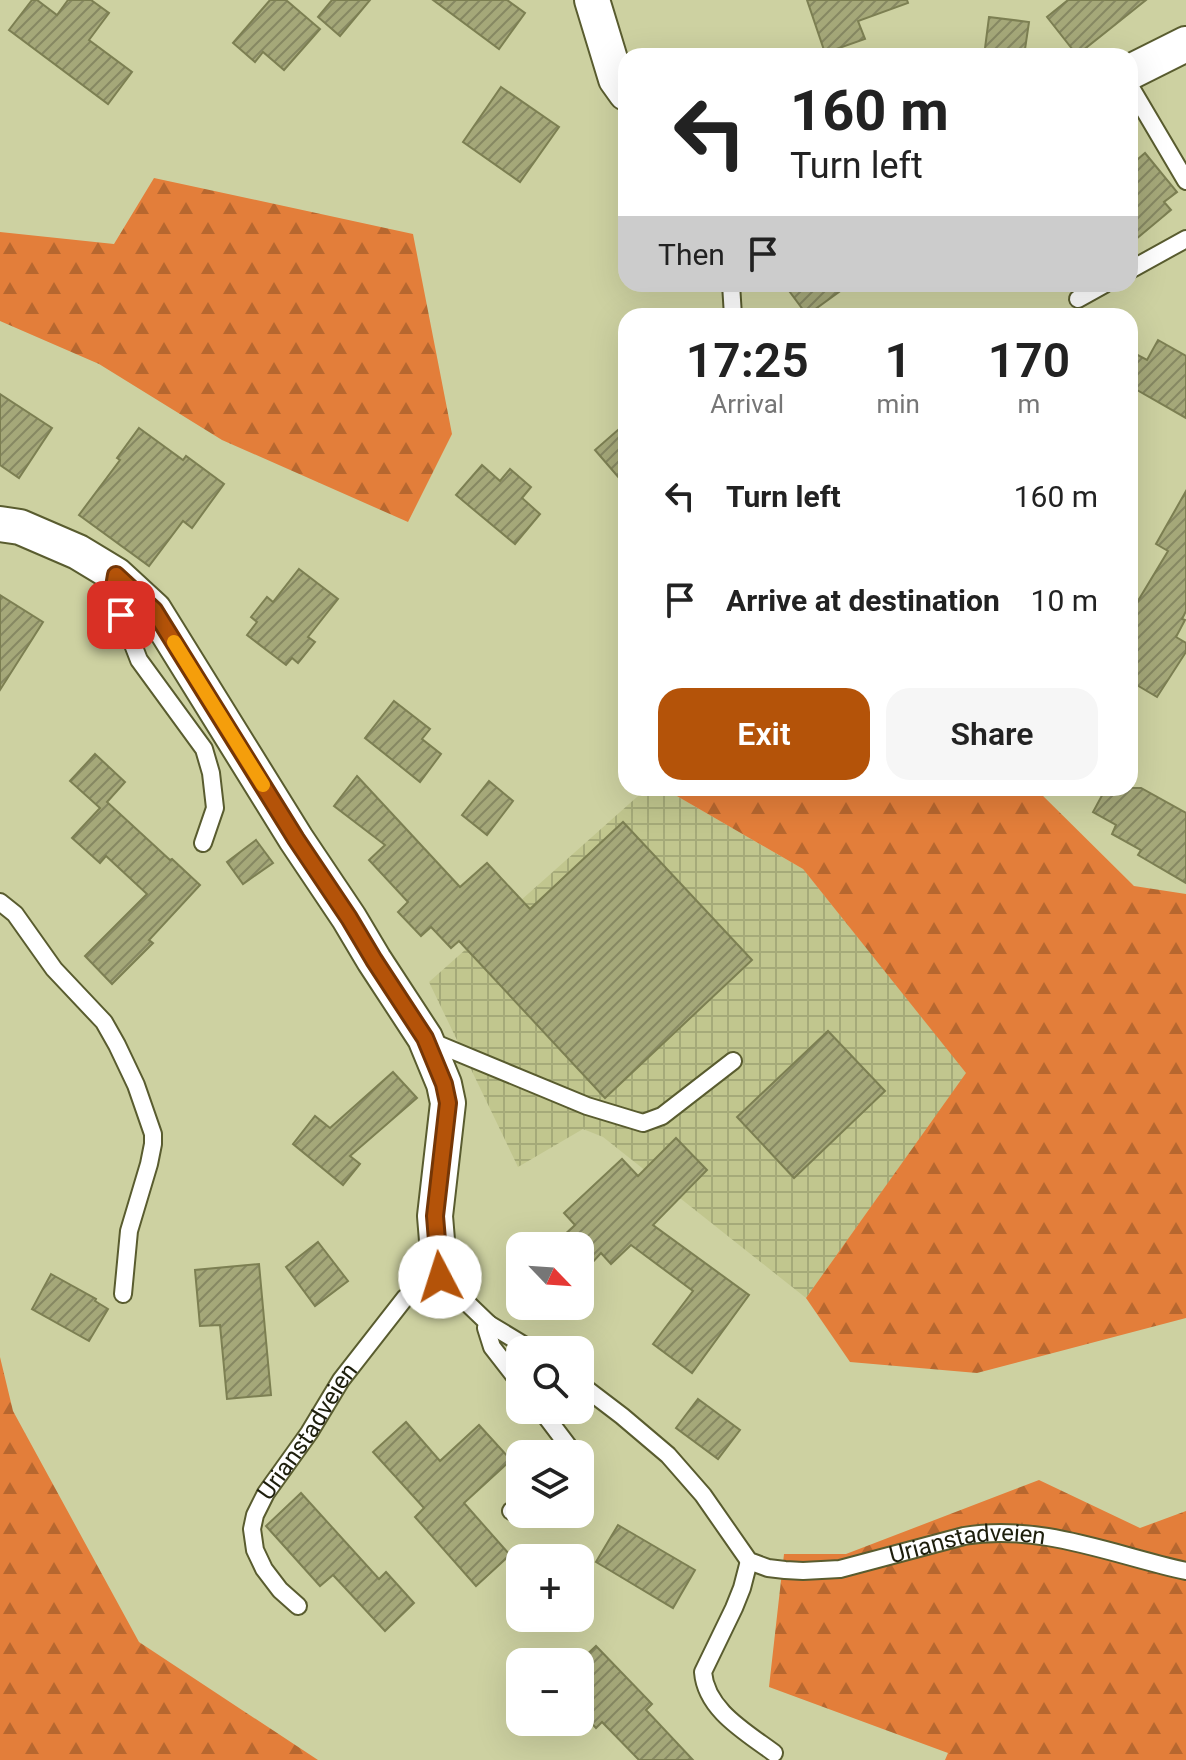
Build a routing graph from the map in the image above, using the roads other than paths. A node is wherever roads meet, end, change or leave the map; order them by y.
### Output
1 (592, 0) edge
2 (1186, 44) edge
3 (1138, 68) edge
4 (618, 82) edge
5 (1138, 100) edge
6 (1186, 181) edge
7 (1186, 239) edge
8 (1138, 266) edge
9 (1091, 292) edge
10 (1078, 299) dead end
11 (0, 524) edge
12 (116, 575) junction
13 (203, 843) dead end
14 (0, 902) edge
15 (425, 1038) junction
16 (733, 1061) dead end
17 (440, 1277) junction
18 (123, 1294) dead end
19 (489, 1324) junction
20 (509, 1336) edge
21 (506, 1365) edge
22 (594, 1395) edge
23 (552, 1424) edge
24 (564, 1440) edge
25 (749, 1561) junction
26 (1186, 1571) edge
27 (298, 1606) dead end
28 (774, 1753) dead end

1 - 4 street
2 - 3 street
5 - 6 lane
7 - 8 lane
9 - 10 lane
11 - 12 street
12 - 13 lane
12 - 15 street
14 - 18 lane
15 - 16 lane
15 - 17 street
17 - 19 lane
17 - 27 lane, Urianstadveien
19 - 20 lane
19 - 21 lane
22 - 25 lane
23 - 24 lane
25 - 26 lane, Urianstadveien
25 - 28 lane

